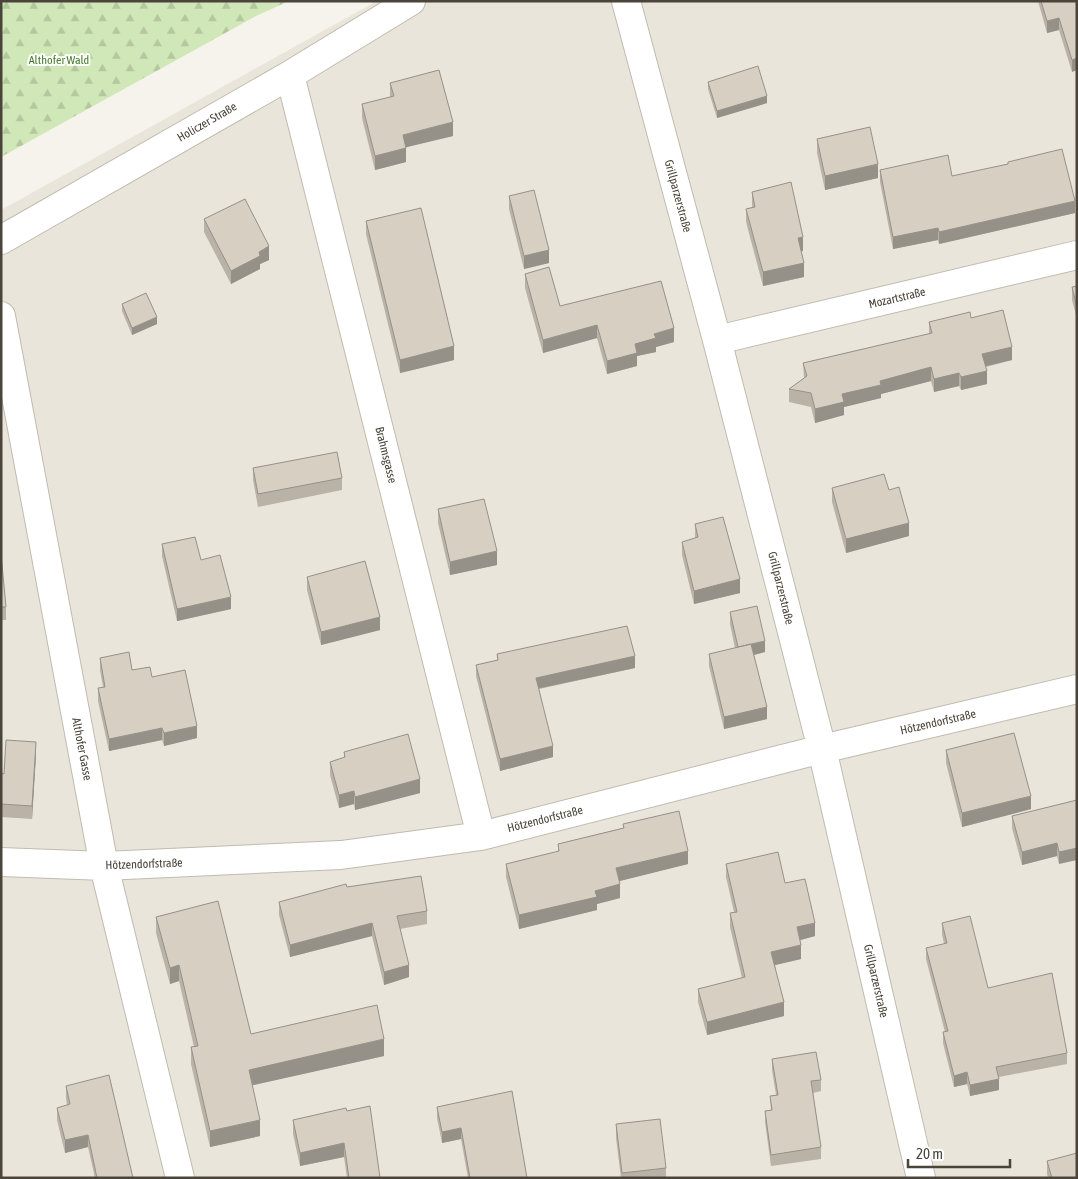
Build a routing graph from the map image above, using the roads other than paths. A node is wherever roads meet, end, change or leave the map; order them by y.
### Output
1 (411, 1) edge
2 (626, 1) edge
3 (290, 75) junction
4 (1, 240) edge
5 (1077, 255) edge
6 (1, 316) edge
7 (717, 340) junction
8 (1077, 689) edge
9 (822, 749) junction
10 (481, 836) junction
11 (1, 862) edge
12 (104, 866) junction
13 (180, 1178) edge
14 (921, 1178) edge

1 - 3 street, Holiczer Straße
2 - 7 street, Grillparzerstraße
3 - 4 street, Holiczer Straße
3 - 10 street, Brahmsgasse
5 - 7 street, Mozartstraße
6 - 12 street, Althofer Gasse
7 - 9 street, Grillparzerstraße
8 - 9 street, Hötzendorfstraße
9 - 10 street, Hötzendorfstraße
9 - 14 street, Grillparzerstraße
10 - 12 street, Hötzendorfstraße
11 - 12 street, Hötzendorfstraße
12 - 13 street, Althofer Gasse

